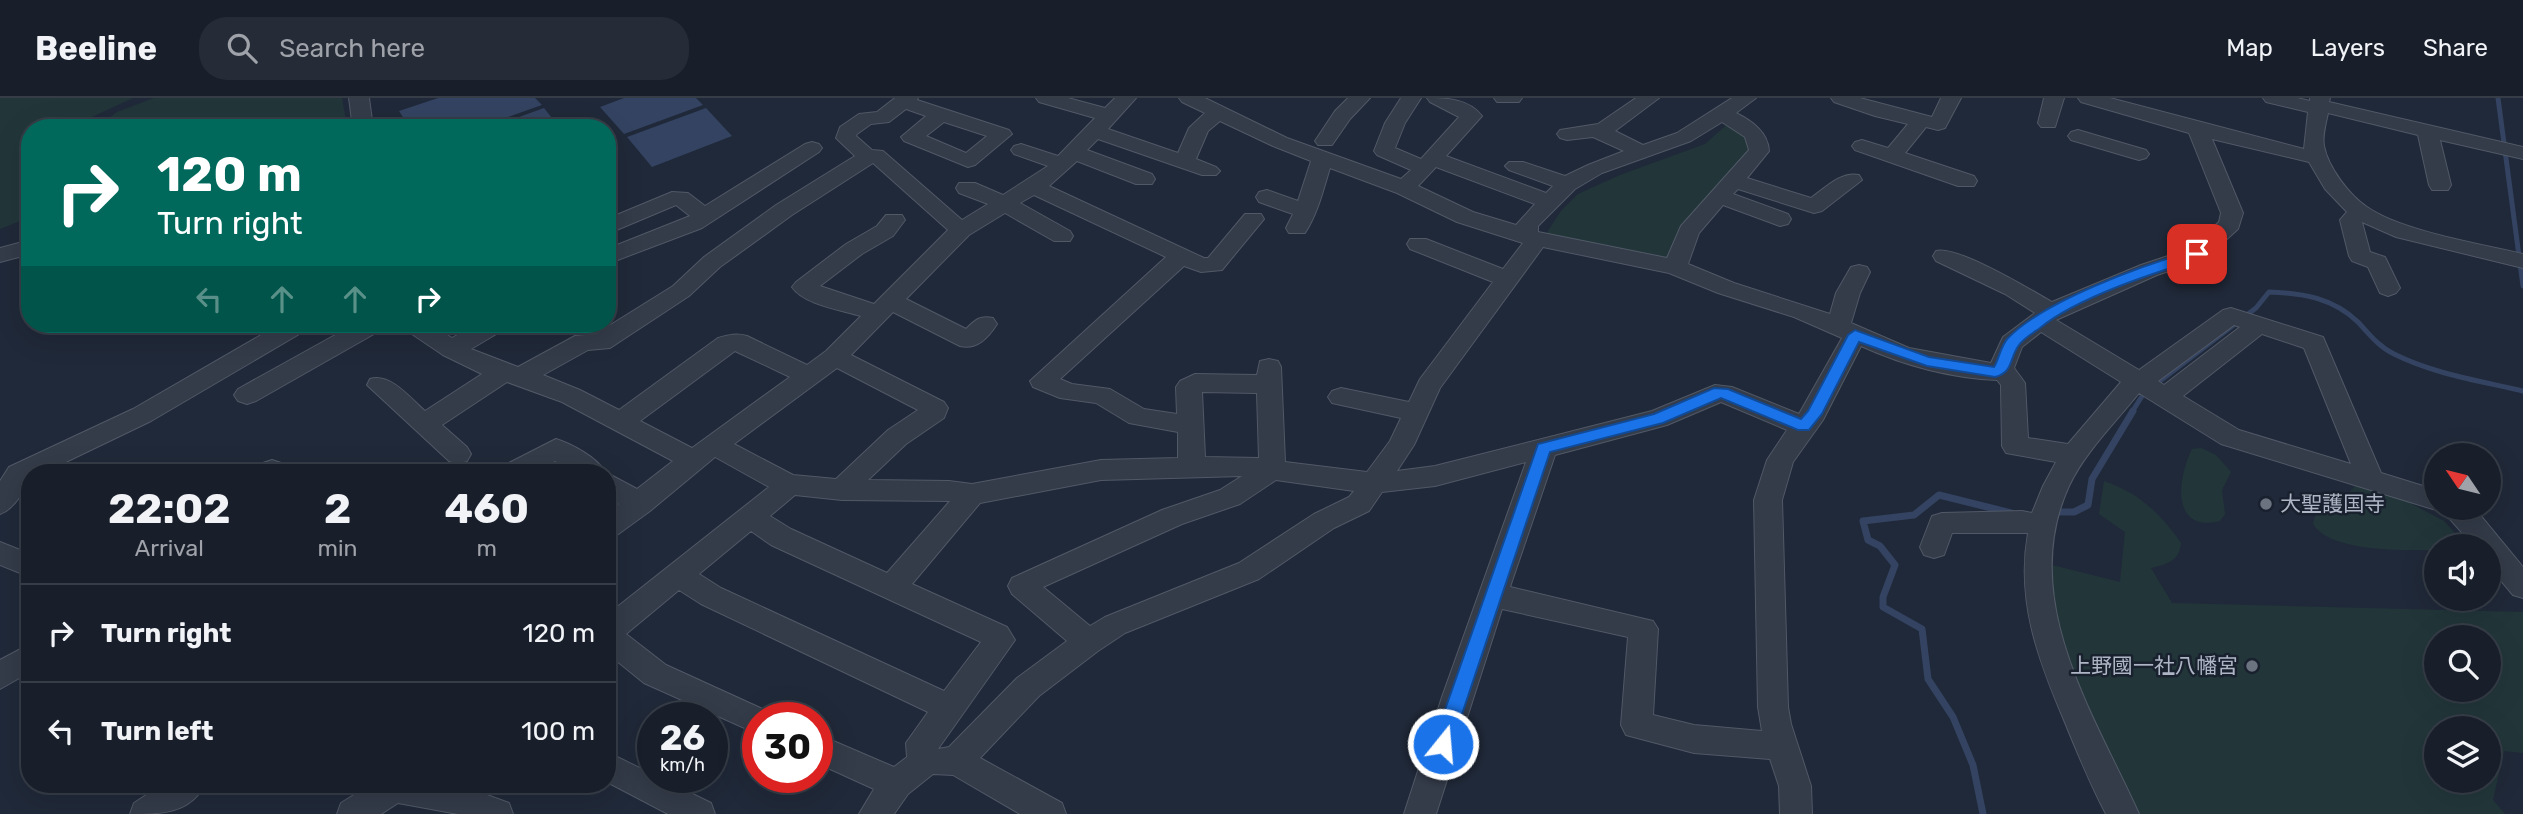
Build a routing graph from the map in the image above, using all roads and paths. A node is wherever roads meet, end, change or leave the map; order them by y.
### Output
1 (359, 98) edge
2 (1046, 98) edge
3 (1126, 98) edge
4 (1189, 98) edge
5 (1360, 98) edge
6 (1410, 98) edge
7 (1437, 98) edge
8 (1504, 98) edge
9 (1512, 98) edge
10 (1649, 98) edge
11 (1746, 98) edge
12 (1841, 98) edge
13 (1951, 98) edge
14 (2054, 98) edge
15 (2089, 98) edge
16 (2273, 98) edge
17 (905, 100) edge
18 (1879, 104) edge
19 (2319, 104) edge
20 (2130, 111) junction
21 (1218, 113) junction
22 (941, 114) dead end
23 (1723, 114) junction
24 (362, 119) edge
25 (1920, 119) junction
26 (1102, 123) junction
27 (2048, 123) dead end
28 (2197, 129) junction
29 (1600, 132) junction
30 (2428, 132) junction
31 (1567, 134) dead end
32 (2078, 136) dead end
33 (1862, 146) dead end
34 (2112, 146) junction
35 (812, 148) dead end
36 (1021, 150) dead end
37 (1323, 150) junction
38 (1644, 153) junction
39 (2523, 153) edge
40 (2138, 154) dead end
41 (1892, 156) junction
42 (868, 157) junction
43 (1067, 158) junction
44 (2317, 158) junction
45 (1182, 161) junction
46 (1429, 163) junction
47 (1516, 166) dead end
48 (1209, 171) dead end
49 (1143, 179) dead end
50 (1851, 180) dead end
51 (1966, 181) dead end
52 (1567, 184) junction
53 (2440, 185) dead end
54 (1034, 187) junction
55 (967, 188) dead end
56 (1405, 188) junction
57 (1728, 189) junction
58 (1267, 197) dead end
59 (1549, 202) junction
60 (1006, 204) junction
61 (2359, 212) junction
62 (705, 216) junction
63 (1254, 219) dead end
64 (1780, 219) dead end
65 (894, 220) dead end
66 (616, 223) edge
67 (961, 230) junction
68 (1062, 236) dead end
69 (1532, 238) junction
70 (1418, 244) dead end
71 (21, 249) edge
72 (616, 253) edge
73 (0, 255) edge
74 (1181, 256) junction
75 (1944, 256) dead end
76 (2523, 261) edge
77 (1675, 267) junction
78 (1859, 272) dead end
79 (1506, 278) junction
80 (2388, 288) dead end
81 (884, 307) junction
82 (2045, 316) junction
83 (985, 324) dead end
84 (2257, 326) junction
85 (1847, 331) junction
86 (616, 332) edge
87 (283, 333) edge
88 (357, 333) edge
89 (431, 333) edge
90 (480, 333) edge
91 (615, 333) edge
92 (452, 349) junction
93 (835, 357) junction
94 (2001, 369) junction
95 (511, 374) junction
96 (808, 375) junction
97 (2137, 379) junction
98 (379, 385) dead end
99 (247, 396) dead end
100 (2166, 396) junction
101 (1340, 397) dead end
102 (1415, 412) junction
103 (426, 423) junction
104 (619, 423) junction
105 (1191, 425) junction
106 (1803, 426) junction
107 (715, 444) junction
108 (1544, 448) junction
109 (458, 454) dead end
110 (2076, 455) junction
111 (693, 460) junction
112 (39, 464) edge
113 (528, 464) edge
114 (579, 464) edge
115 (1192, 468) junction
116 (1272, 469) junction
117 (21, 473) edge
118 (2371, 481) junction
119 (1375, 483) junction
120 (790, 485) junction
121 (616, 488) edge
122 (842, 490) junction
123 (972, 494) junction
124 (2424, 496) edge
125 (640, 503) junction
126 (0, 504) edge
127 (751, 517) junction
128 (2468, 520) edge
129 (616, 521) edge
130 (2043, 526) junction
131 (1934, 547) dead end
132 (679, 576) junction
133 (893, 586) junction
134 (2523, 587) edge
135 (1493, 595) junction
136 (616, 627) edge
137 (616, 642) edge
138 (1088, 642) junction
139 (21, 662) edge
140 (0, 676) edge
141 (948, 707) junction
142 (742, 714) edge
143 (1783, 746) junction
144 (833, 755) edge
145 (957, 761) junction
146 (923, 763) junction
147 (616, 771) edge
148 (897, 784) junction
149 (176, 793) edge
150 (373, 793) edge
151 (431, 793) edge
152 (146, 814) edge
153 (352, 814) edge
154 (497, 814) edge
155 (699, 814) edge
156 (875, 814) edge
157 (1051, 814) edge
158 (1420, 814) edge
159 (1797, 814) edge
160 (2123, 814) edge

1 - 24 street
2 - 26 street
3 - 26 street
4 - 21 street
5 - 37 street
6 - 46 street
7 - 46 street
8 - 9 street
10 - 29 street
11 - 23 street
12 - 18 street
13 - 25 street
14 - 27 street
15 - 20 street
16 - 19 street
17 - 22 street
17 - 42 street
18 - 25 street
19 - 30 street
19 - 44 street
20 - 28 street
20 - 34 street
21 - 37 street
21 - 45 street
23 - 38 street
23 - 57 street
25 - 41 street
26 - 43 street
26 - 45 street
28 - 44 street
28 - 82 street
29 - 31 street
29 - 38 street
30 - 39 street
30 - 53 street
32 - 34 street
33 - 41 street
34 - 40 street
35 - 62 street
36 - 43 street
37 - 56 street
37 - 58 street
38 - 52 street
41 - 51 street
42 - 67 street
42 - 86 street
43 - 49 street
43 - 54 street
44 - 61 street
45 - 48 street
46 - 56 street
46 - 59 street
47 - 52 street
50 - 57 street
52 - 59 street
54 - 60 street
54 - 74 street
55 - 60 street
56 - 69 street
57 - 64 street
57 - 77 street
59 - 69 street
60 - 67 street
60 - 68 street
61 - 76 street
61 - 80 street
62 - 66 street
62 - 72 street
63 - 74 street
65 - 81 street
67 - 81 street
69 - 77 street
69 - 79 street
70 - 79 street
71 - 73 street
74 - 105 street
75 - 82 street
77 - 85 street
78 - 85 street
79 - 102 street
81 - 83 street
81 - 93 street
82 - 94 street
82 - 97 street
84 - 97 street
84 - 100 street
84 - 118 street
85 - 94 street
85 - 106 street
87 - 112 street
88 - 99 street
89 - 92 street
90 - 92 street
91 - 95 street
92 - 95 street
93 - 96 street
93 - 122 street
94 - 110 street
95 - 103 street
95 - 104 street
96 - 104 street
96 - 107 street
97 - 100 street
97 - 110 street
98 - 103 street
100 - 118 street
101 - 102 street
102 - 119 street
103 - 109 street
104 - 111 street
105 - 115 street
105 - 116 street
106 - 108 street
106 - 143 street
107 - 111 street
107 - 120 street
108 - 119 street
108 - 135 street
110 - 130 street
111 - 125 street
113 - 114 street
115 - 116 street
115 - 123 street
116 - 119 street
116 - 138 street
117 - 126 street
118 - 124 street
119 - 138 street
120 - 122 street
120 - 127 street
121 - 125 street
122 - 123 street
123 - 133 street
125 - 129 street
127 - 132 street
127 - 133 street
128 - 134 street
130 - 131 street
130 - 160 street
132 - 136 street
132 - 141 street
133 - 141 street
135 - 143 street
135 - 158 street
137 - 142 street
138 - 145 street
139 - 140 street
141 - 146 street
143 - 159 street
144 - 148 street
145 - 146 street
145 - 157 street
146 - 148 street
147 - 155 street
148 - 156 street
149 - 152 street
150 - 153 street
151 - 154 street

